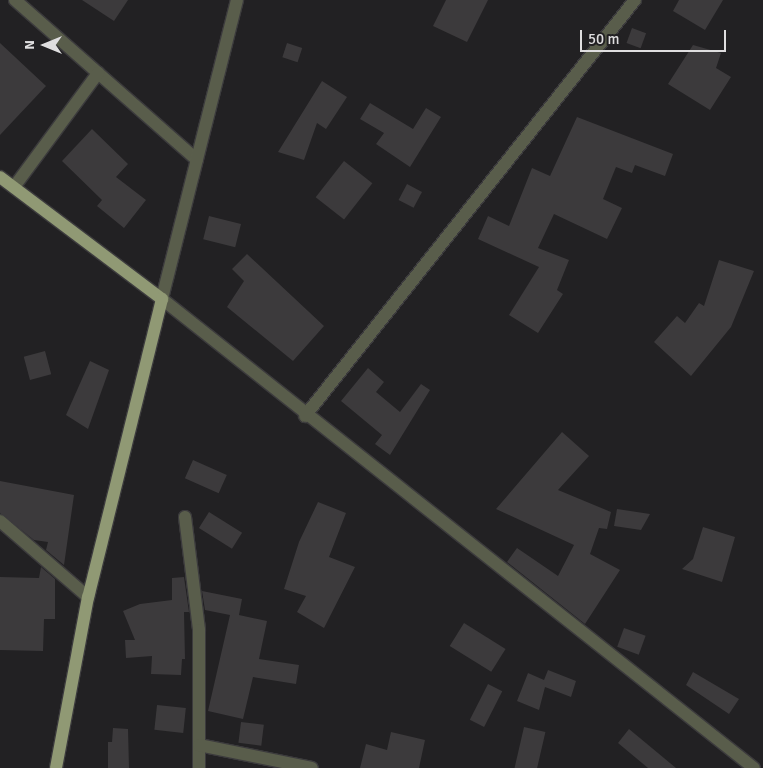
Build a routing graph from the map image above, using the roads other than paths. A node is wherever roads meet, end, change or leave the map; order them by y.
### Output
1 (15, 0) edge
2 (237, 0) edge
3 (635, 0) edge
4 (98, 73) junction
5 (197, 160) junction
6 (0, 177) edge
7 (14, 187) junction
8 (162, 300) junction
9 (305, 416) junction
10 (186, 517) dead end
11 (0, 521) edge
12 (88, 597) junction
13 (199, 745) junction
14 (56, 768) edge
15 (199, 768) edge
16 (312, 768) edge
17 (754, 768) edge

1 - 4 street
2 - 5 street
3 - 9 street
4 - 5 street
4 - 7 street
5 - 8 street
6 - 7 main road
7 - 8 main road
8 - 9 street
8 - 12 main road
9 - 17 street
10 - 13 street
11 - 12 street
12 - 14 main road
13 - 15 street
13 - 16 street

